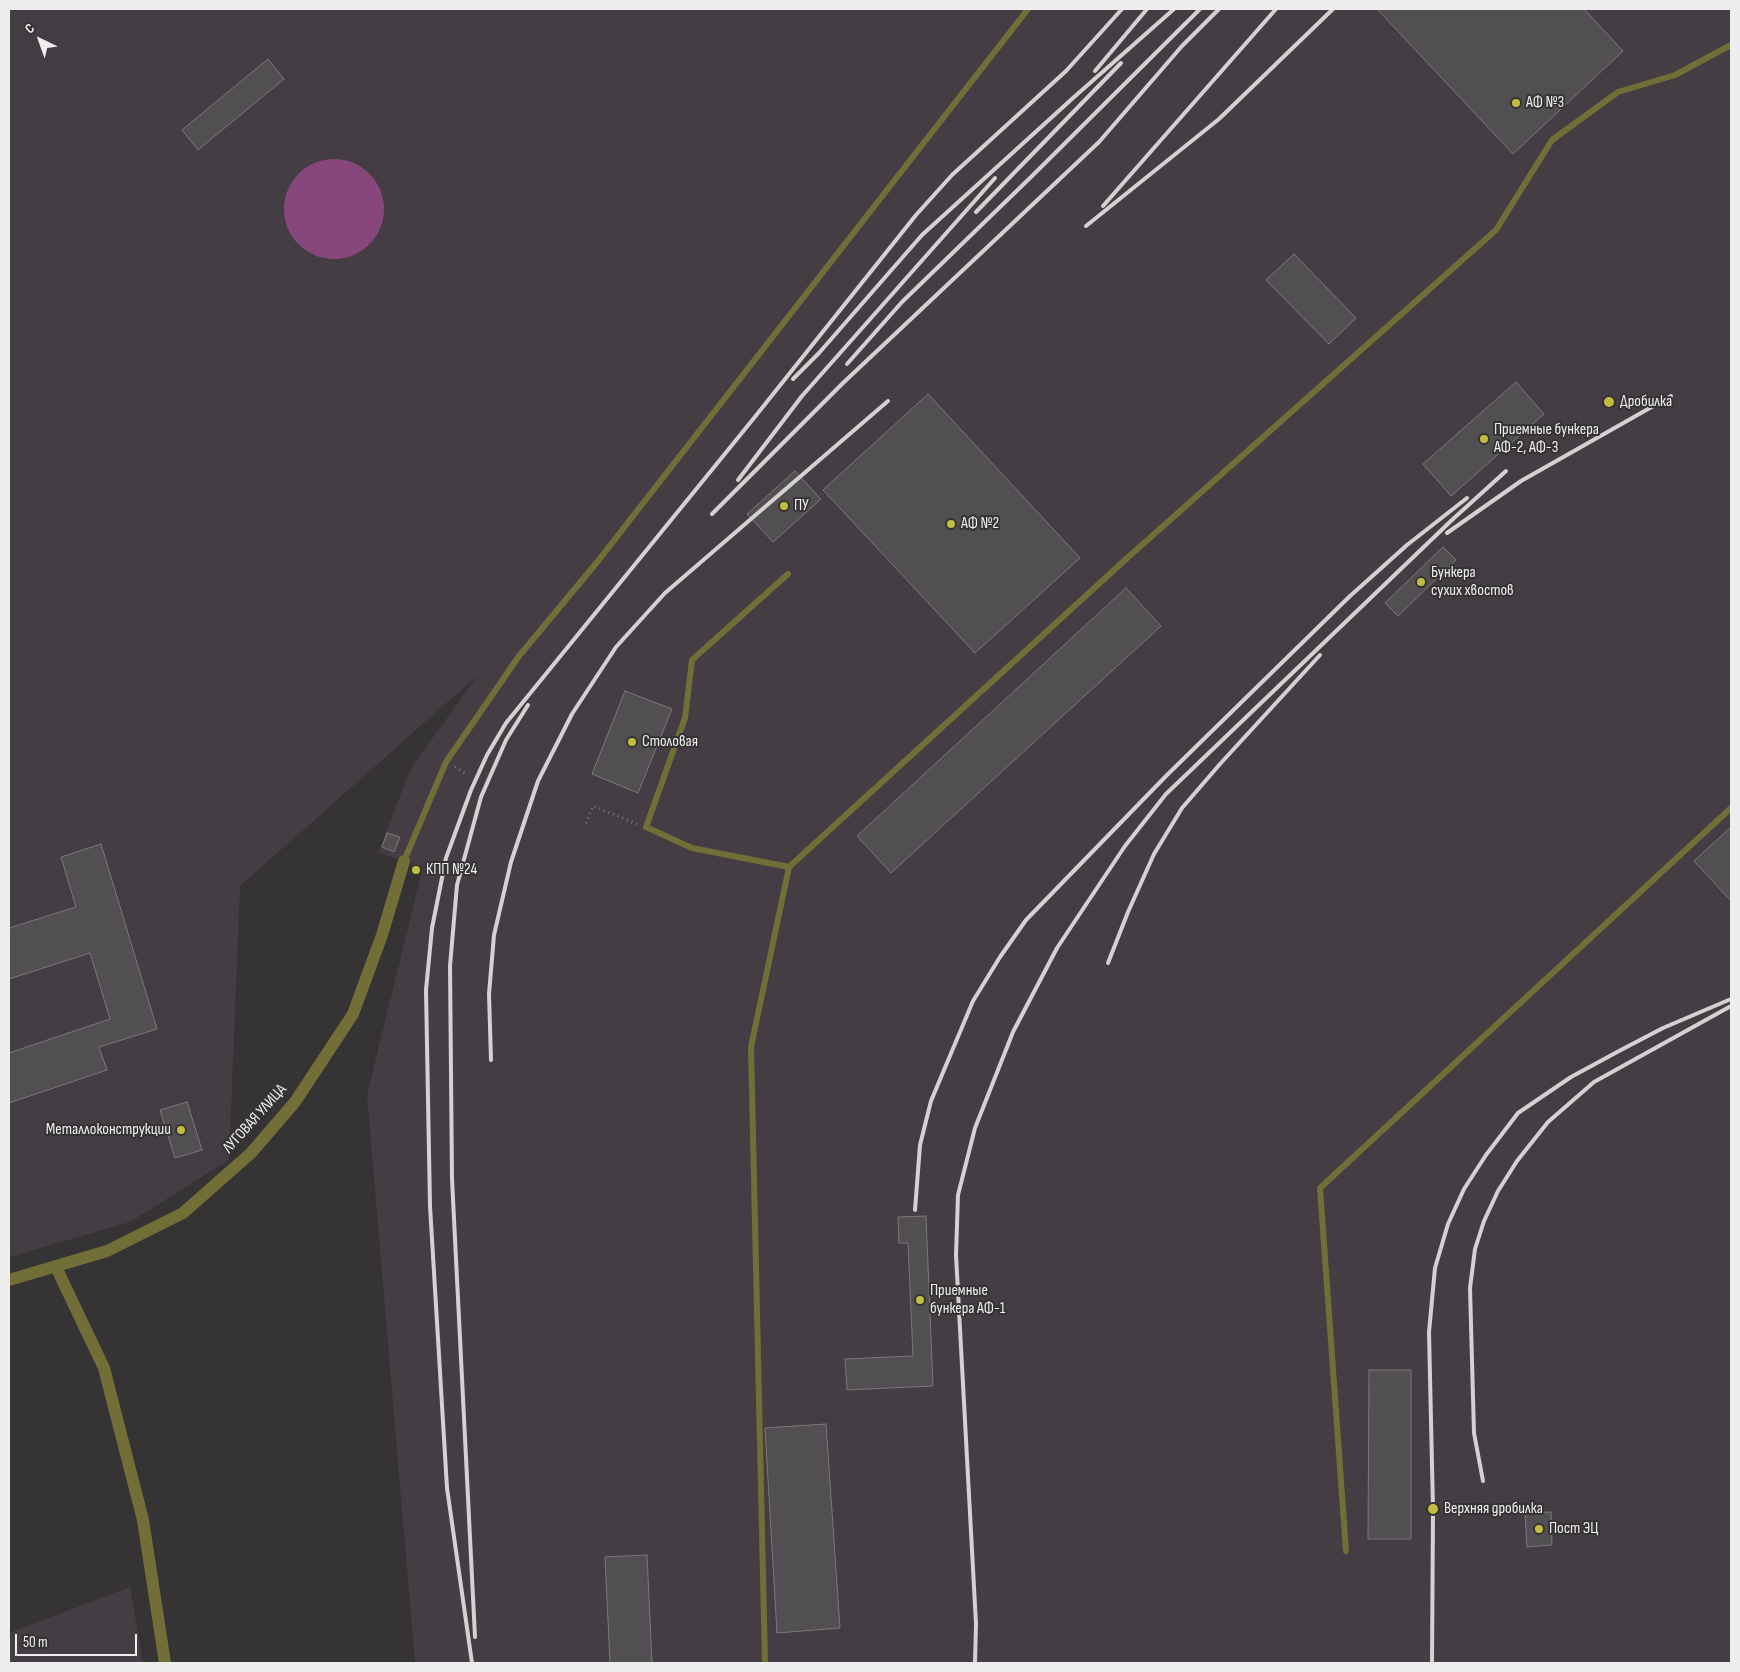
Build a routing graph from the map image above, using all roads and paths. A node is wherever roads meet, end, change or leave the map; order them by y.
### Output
1 (1028, 9) edge
2 (1731, 45) edge
3 (788, 574) dead end
4 (1731, 808) edge
5 (586, 823) dead end
6 (646, 827) junction
7 (404, 861) joint
8 (788, 866) junction
9 (56, 1266) junction
10 (9, 1280) edge
11 (1346, 1551) dead end
12 (165, 1663) edge
13 (765, 1663) edge

1 - 7 lane
2 - 8 lane
3 - 6 lane
4 - 11 lane
5 - 6 path
6 - 8 lane
7 - 9 street, ЛУГОВАЯ УЛИЦА
8 - 13 lane
9 - 10 street, ЛУГОВАЯ УЛИЦА
9 - 12 street

